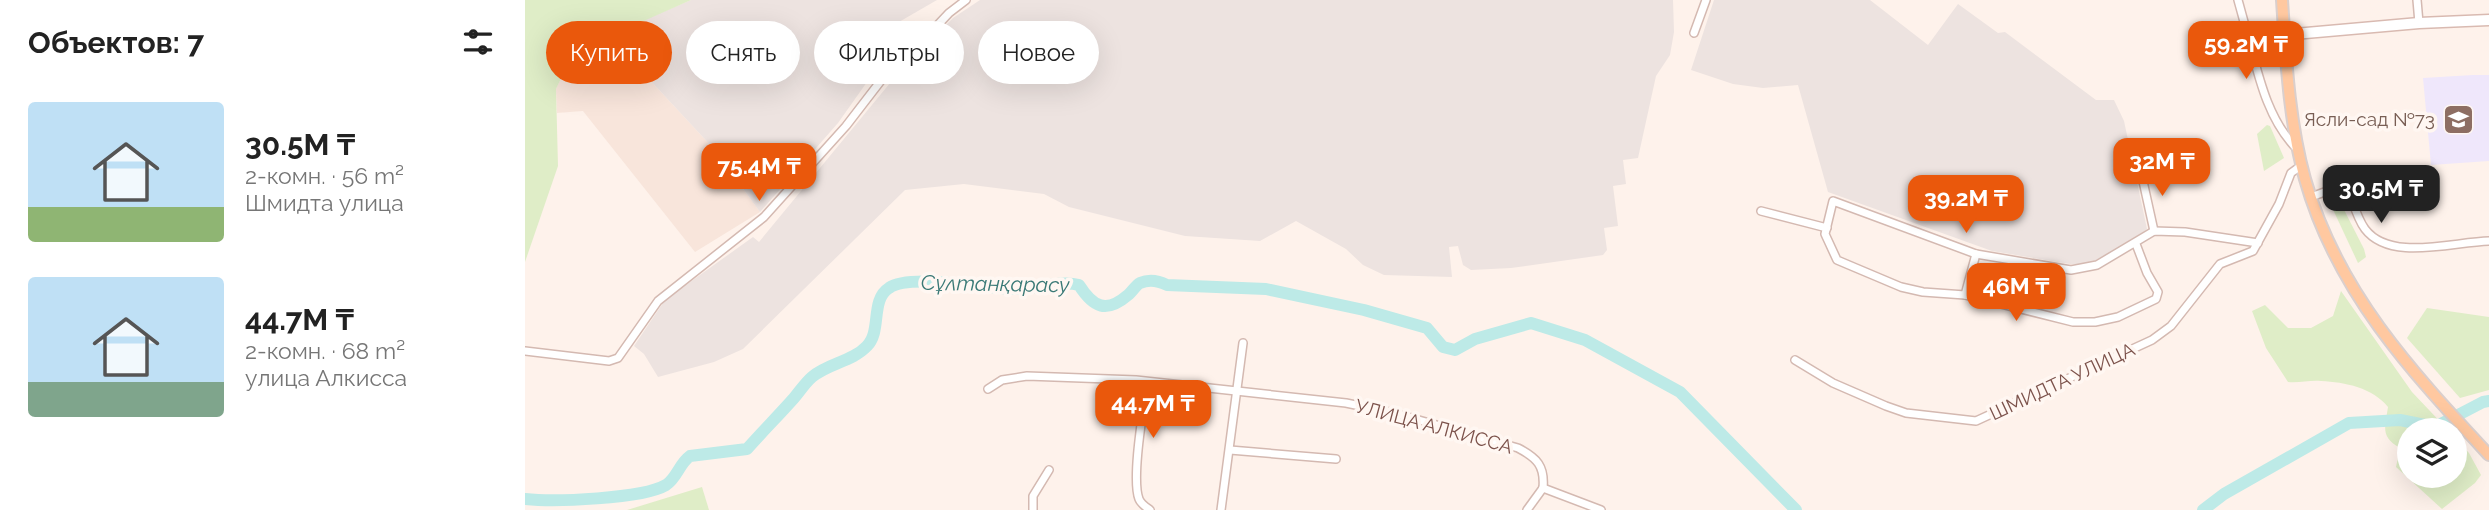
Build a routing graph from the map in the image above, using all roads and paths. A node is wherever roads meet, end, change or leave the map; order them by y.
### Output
1 (966, 0) edge
2 (1706, 0) edge
3 (2238, 0) edge
4 (2282, 0) edge
5 (2417, 0) edge
6 (2489, 20) edge
7 (2419, 23) junction
8 (1694, 33) dead end
9 (2284, 35) junction
10 (2249, 40) junction
11 (2299, 151) junction
12 (2302, 165) junction
13 (2141, 172) dead end
14 (2311, 197) junction
15 (1761, 211) dead end
16 (1826, 228) junction
17 (2154, 231) junction
18 (2489, 241) edge
19 (2258, 243) junction
20 (2136, 244) junction
21 (1976, 254) junction
22 (1965, 295) junction
23 (1243, 343) dead end
24 (525, 351) edge
25 (1795, 360) dead end
26 (1147, 382) junction
27 (988, 389) dead end
28 (1239, 391) junction
29 (1230, 450) junction
30 (2489, 455) edge
31 (1336, 459) dead end
32 (1049, 470) dead end
33 (1543, 488) junction
34 (1033, 510) edge
35 (1150, 510) edge
36 (1221, 510) edge
37 (1527, 510) edge
38 (1601, 510) edge

1 - 24 street
2 - 8 street
3 - 10 street
4 - 9 main road
5 - 7 street
6 - 7 street
7 - 9 street
9 - 10 street
9 - 11 main road
10 - 11 street
11 - 12 main road
12 - 14 main road
12 - 19 street
13 - 17 street
14 - 18 street
14 - 30 main road
15 - 16 street
16 - 21 street
16 - 22 street
17 - 19 street
17 - 20 street
19 - 25 street, ШМИДТА УЛИЦА
20 - 21 street
20 - 22 street
21 - 22 street
23 - 28 street
26 - 27 street, УЛИЦА АЛКИССА
26 - 28 street, УЛИЦА АЛКИССА
26 - 35 street
28 - 29 street
28 - 33 street, УЛИЦА АЛКИССА
29 - 31 street
29 - 36 street
32 - 34 street
33 - 37 street
33 - 38 street

